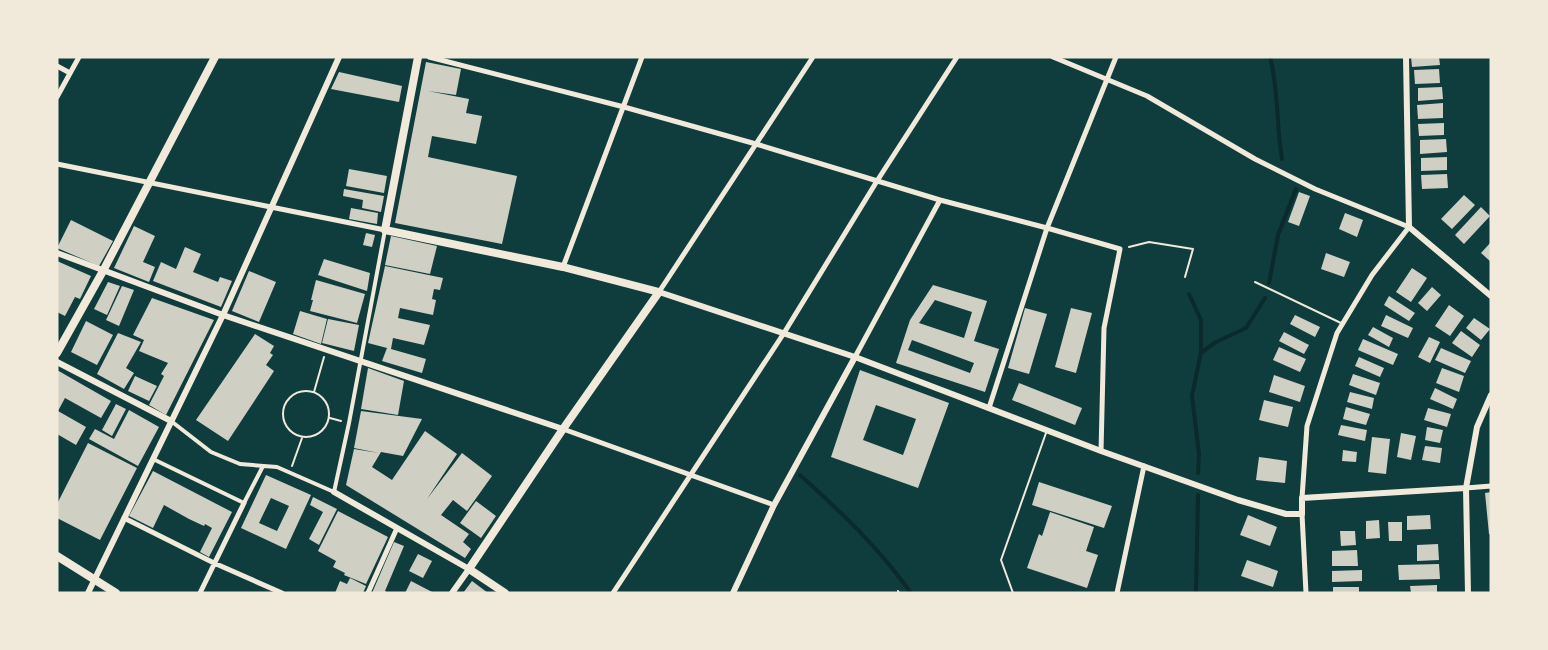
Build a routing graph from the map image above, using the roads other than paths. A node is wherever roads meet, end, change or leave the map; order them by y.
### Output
1 (79, 57) edge
2 (215, 57) edge
3 (339, 57) edge
4 (417, 57) edge
5 (429, 57) edge
6 (642, 57) edge
7 (813, 57) edge
8 (957, 57) edge
9 (1053, 57) edge
10 (1116, 57) edge
11 (1406, 57) edge
12 (57, 66) edge
13 (70, 73) junction
14 (1107, 78) junction
15 (57, 97) edge
16 (624, 107) junction
17 (756, 144) junction
18 (57, 164) edge
19 (149, 181) junction
20 (877, 181) junction
21 (940, 200) junction
22 (270, 208) junction
23 (1409, 227) junction
24 (1047, 228) junction
25 (385, 230) junction
26 (57, 253) edge
27 (563, 267) junction
28 (103, 271) junction
29 (1255, 282) dead end
30 (659, 292) junction
31 (1491, 296) edge
32 (223, 315) junction
33 (1342, 324) junction
34 (784, 333) junction
35 (57, 353) edge
36 (855, 357) junction
37 (361, 361) junction
38 (57, 362) edge
39 (1491, 395) edge
40 (989, 408) junction
41 (171, 421) junction
42 (563, 429) junction
43 (1047, 430) junction
44 (1101, 451) junction
45 (153, 459) junction
46 (263, 466) junction
47 (1144, 466) junction
48 (692, 475) junction
49 (1491, 486) edge
50 (1466, 488) junction
51 (334, 492) junction
52 (1302, 498) junction
53 (244, 503) junction
54 (774, 505) junction
55 (1302, 514) junction
56 (124, 518) junction
57 (397, 528) junction
58 (57, 556) edge
59 (214, 563) junction
60 (469, 569) junction
61 (94, 579) junction
62 (88, 593) edge
63 (116, 593) edge
64 (200, 593) edge
65 (282, 593) edge
66 (368, 593) edge
67 (452, 593) edge
68 (505, 593) edge
69 (613, 593) edge
70 (733, 593) edge
71 (1013, 593) edge
72 (1117, 593) edge
73 (1306, 593) edge
74 (1468, 593) edge

1 - 13 street
2 - 19 main road
3 - 22 street
4 - 25 main road
5 - 16 street
6 - 16 street
7 - 17 street
8 - 20 street
9 - 14 street
10 - 14 street
11 - 23 street
12 - 13 street
13 - 15 street
14 - 23 street
14 - 24 street
16 - 17 street
16 - 27 street
17 - 20 street
17 - 30 street
18 - 19 street
19 - 22 street
19 - 28 main road
20 - 21 street
20 - 34 street
21 - 24 street
21 - 36 street
22 - 25 street
22 - 32 street
23 - 31 street
23 - 33 street
24 - 40 street
24 - 44 street
25 - 27 main road
25 - 37 street
26 - 28 street
27 - 30 main road
28 - 32 street
28 - 35 main road
29 - 33 lane
30 - 34 street
30 - 42 main road
32 - 37 street
32 - 41 street
33 - 52 street
34 - 36 street
34 - 48 street
36 - 40 street
36 - 54 street
37 - 42 street
37 - 51 street
38 - 41 street
39 - 50 street
40 - 43 street
41 - 45 street
41 - 46 street
42 - 48 street
42 - 60 main road
43 - 44 street
43 - 71 lane
44 - 47 street
45 - 53 street
45 - 56 street
46 - 51 street
46 - 53 street
47 - 55 street
47 - 72 street
48 - 54 street
48 - 69 street
49 - 50 street
50 - 52 street
50 - 74 street
51 - 57 street
52 - 55 street
53 - 59 street
54 - 70 street
55 - 73 street
56 - 59 street
56 - 61 street
57 - 60 street
57 - 66 street
58 - 61 main road
59 - 64 street
59 - 65 street
60 - 67 street
60 - 68 main road
61 - 62 street
61 - 63 main road

